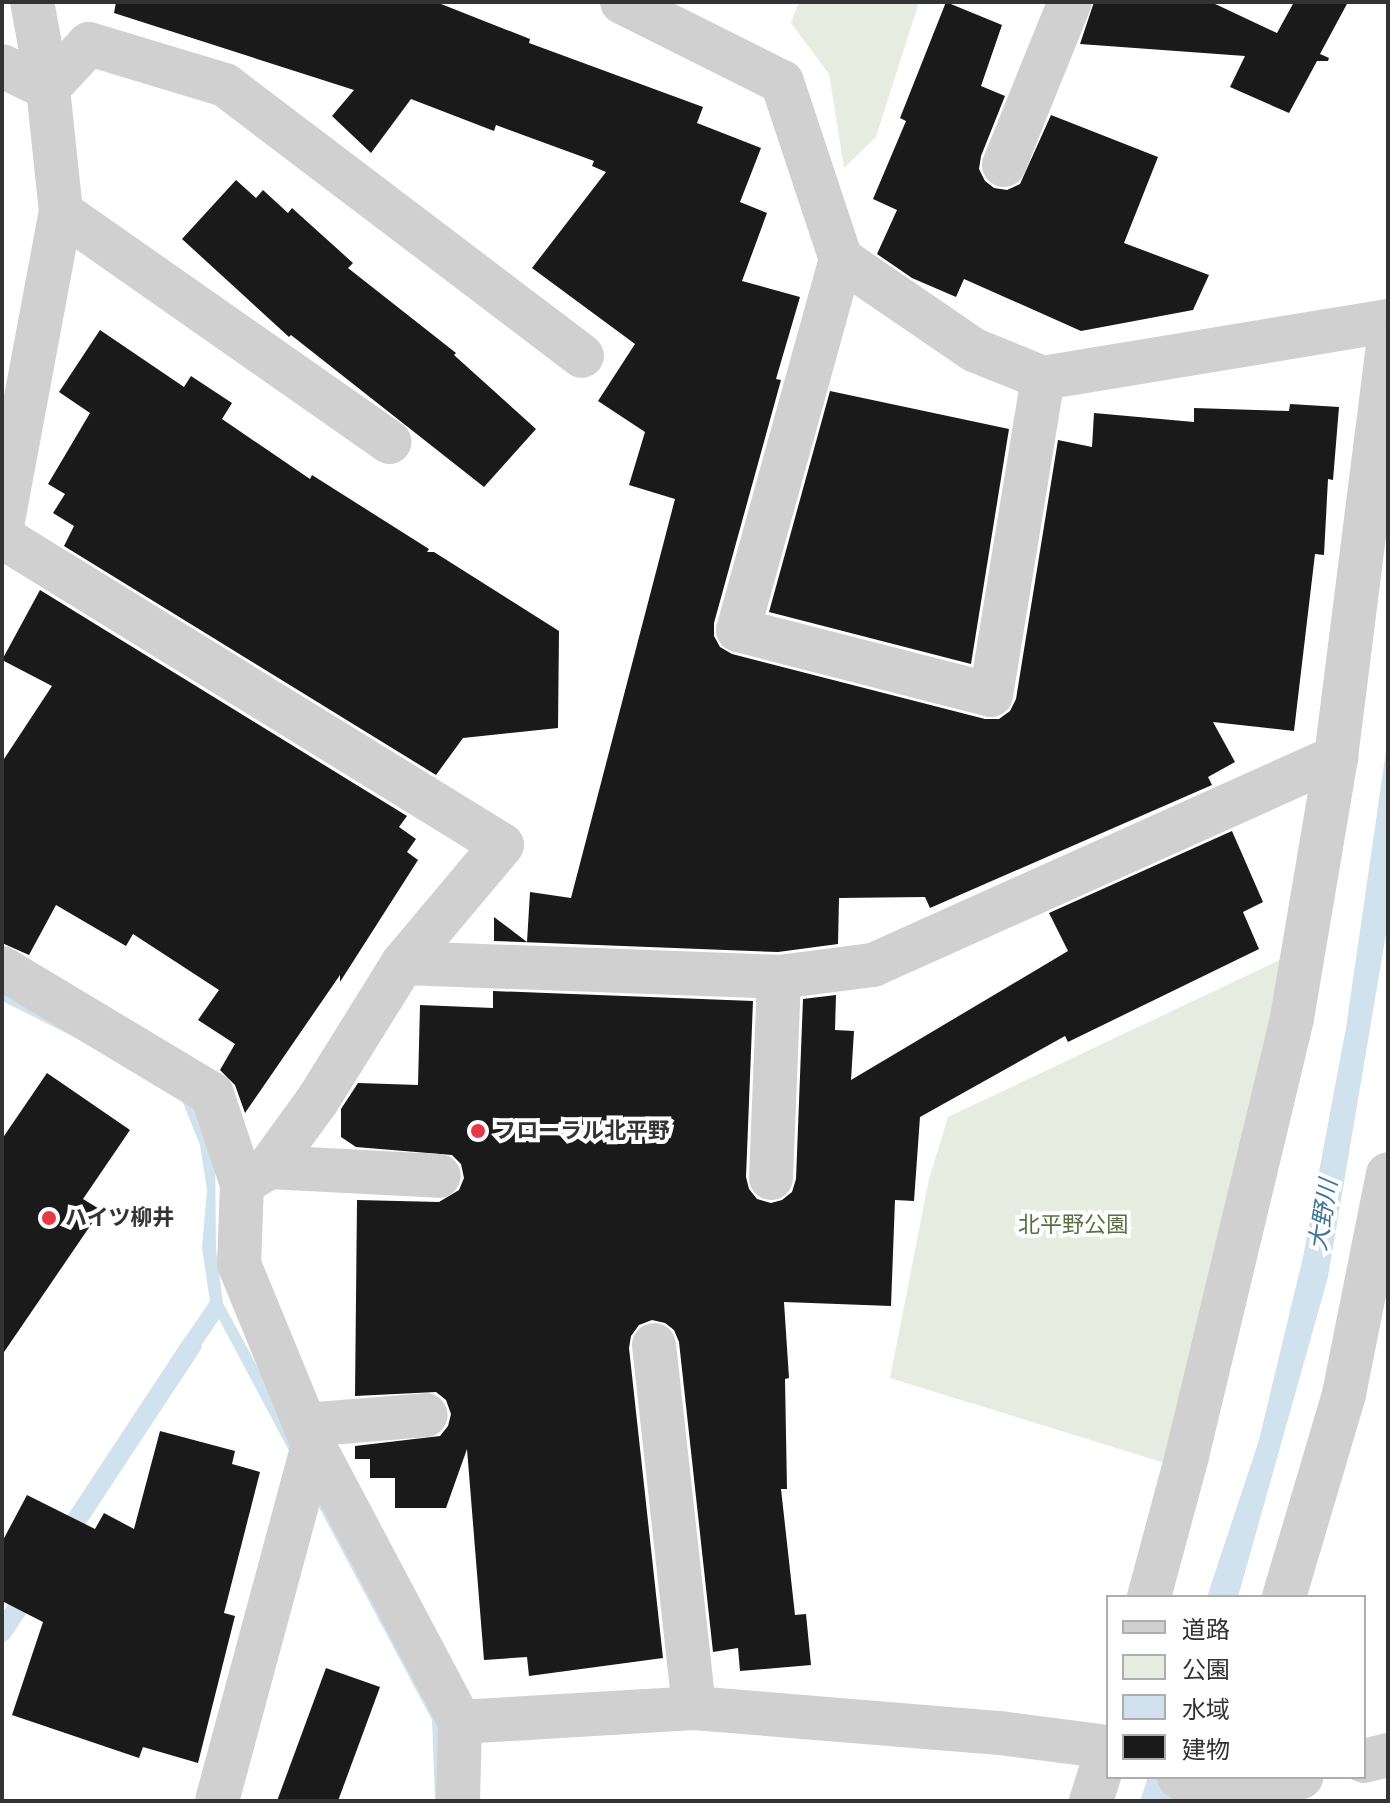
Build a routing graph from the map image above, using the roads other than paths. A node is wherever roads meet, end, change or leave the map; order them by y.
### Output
1 (32, 2) edge
2 (622, 2) edge
3 (1070, 2) edge
4 (2, 66) edge
5 (48, 88) junction
6 (1004, 165) dead end
7 (61, 212) junction
8 (841, 259) junction
9 (1388, 321) edge
10 (1388, 348) edge
11 (582, 356) dead end
12 (1043, 378) junction
13 (389, 442) dead end
14 (2, 526) edge
15 (2, 537) edge
16 (1336, 757) junction
17 (403, 963) junction
18 (2, 968) edge
19 (779, 977) junction
20 (1388, 1174) edge
21 (256, 1176) junction
22 (439, 1176) dead end
23 (771, 1178) dead end
24 (654, 1345) dead end
25 (426, 1415) dead end
26 (309, 1435) junction
27 (1150, 1595) edge
28 (1285, 1595) edge
29 (694, 1708) junction
30 (460, 1722) junction
31 (1106, 1748) edge
32 (1106, 1754) edge
33 (1388, 1755) edge
34 (1366, 1760) edge
35 (1185, 1779) edge
36 (1291, 1779) edge
37 (1226, 1792) edge
38 (217, 1801) edge
39 (458, 1801) edge
40 (1091, 1801) edge

1 - 5 street
2 - 8 street
3 - 6 street
4 - 5 street
5 - 7 street
5 - 11 street
7 - 13 street
7 - 14 street
8 - 12 street
8 - 12 street
9 - 12 street
10 - 16 street
15 - 17 street
16 - 19 street
16 - 27 street
17 - 19 street
17 - 21 street
18 - 21 street
19 - 23 street
20 - 28 street
21 - 22 street
21 - 26 street
24 - 29 street
25 - 26 street
26 - 30 street
26 - 38 street
29 - 30 street
29 - 31 street
30 - 39 street
32 - 40 street
33 - 34 street
35 - 37 street
36 - 37 street

